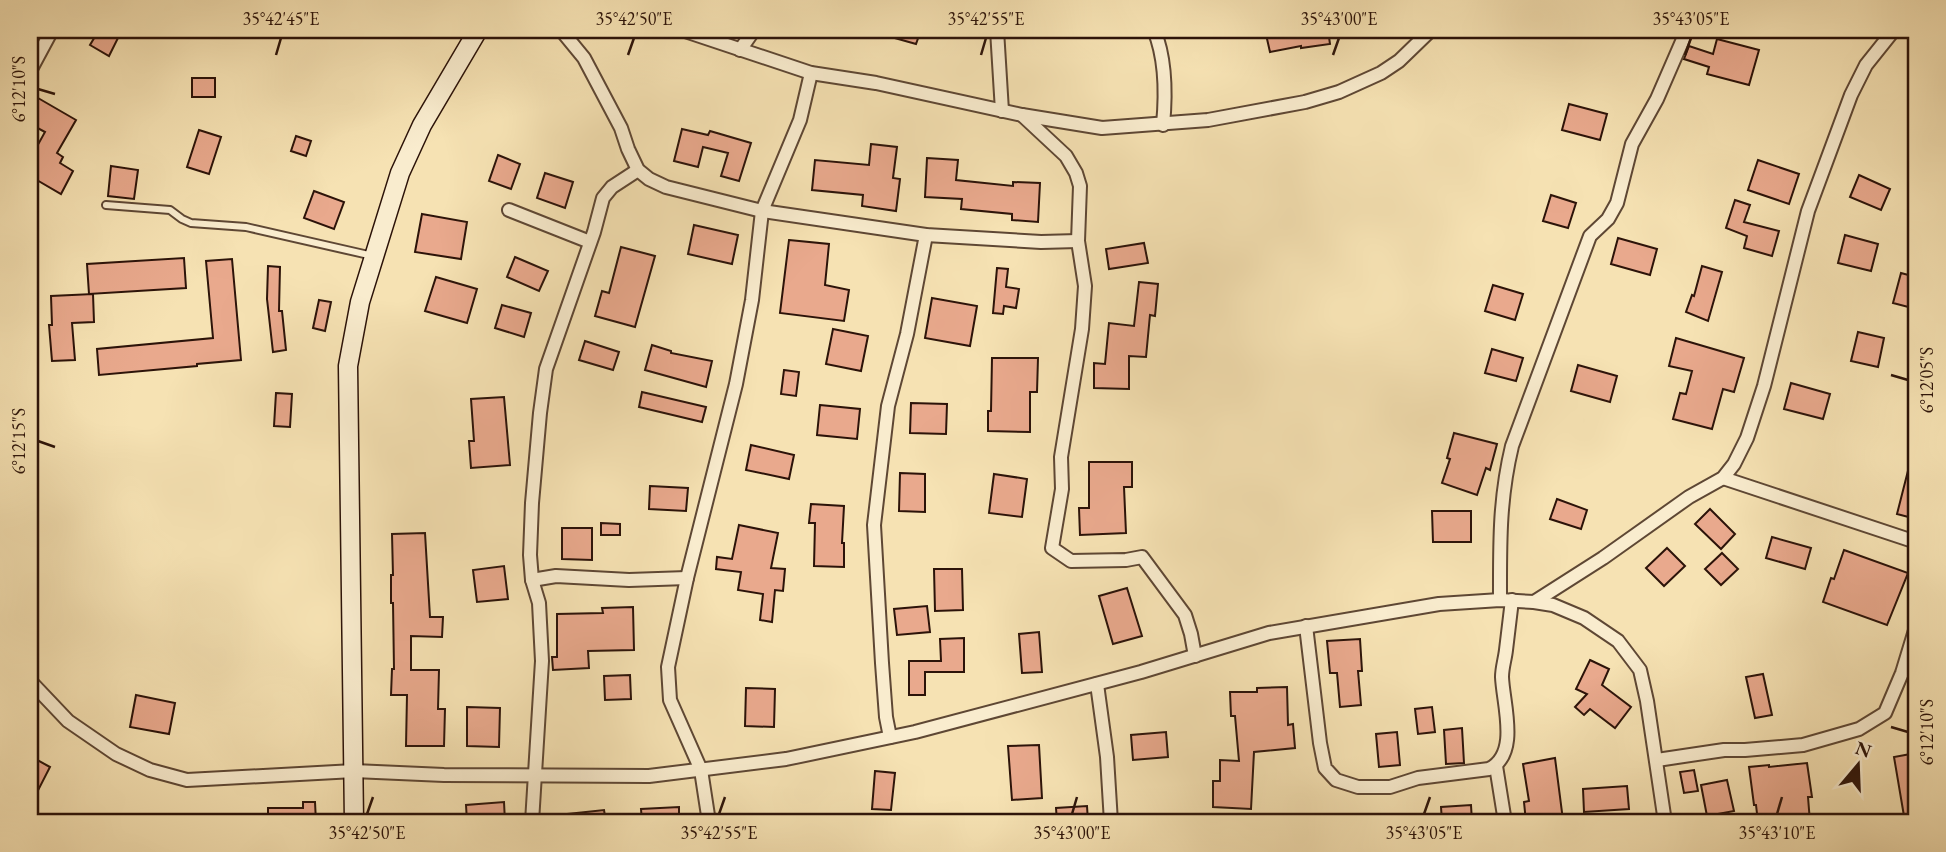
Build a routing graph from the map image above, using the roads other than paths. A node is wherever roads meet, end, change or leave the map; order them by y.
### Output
1 (52, 30) edge
2 (478, 30) edge
3 (561, 30) edge
4 (682, 30) edge
5 (754, 30) edge
6 (997, 30) edge
7 (1154, 30) edge
8 (1687, 30) edge
9 (1894, 30) edge
10 (1426, 32) edge
11 (740, 50) junction
12 (30, 71) edge
13 (811, 73) junction
14 (1002, 111) junction
15 (1021, 115) junction
16 (1163, 125) junction
17 (638, 170) junction
18 (106, 205) dead end
19 (509, 210) dead end
20 (762, 211) junction
21 (926, 235) junction
22 (1077, 241) junction
23 (590, 242) junction
24 (375, 256) junction
25 (1723, 478) junction
26 (1916, 542) edge
27 (687, 578) junction
28 (532, 580) junction
29 (1506, 600) junction
30 (1534, 602) junction
31 (1306, 626) junction
32 (1916, 627) edge
33 (1195, 656) junction
34 (30, 684) edge
35 (1097, 684) junction
36 (890, 737) junction
37 (1657, 760) junction
38 (1496, 766) junction
39 (701, 770) junction
40 (354, 771) junction
41 (536, 775) junction
42 (354, 822) edge
43 (533, 822) edge
44 (709, 822) edge
45 (1111, 822) edge
46 (1505, 822) edge
47 (1665, 822) edge

1 - 12 street
2 - 24 street
3 - 17 street
4 - 11 street
5 - 11 street
6 - 14 street
7 - 16 street
8 - 29 street
9 - 25 street
10 - 16 street
11 - 13 street
13 - 14 street
13 - 20 street
14 - 15 street
15 - 16 street
15 - 22 street
17 - 20 street
17 - 23 street
18 - 24 lane
19 - 23 street
20 - 21 street
20 - 27 street
21 - 22 street
21 - 36 street
22 - 33 street
23 - 28 street
24 - 40 street
25 - 26 street
25 - 30 street
27 - 28 street
27 - 39 street
28 - 41 street
29 - 30 street
29 - 31 street
29 - 38 street
30 - 37 street
31 - 33 street
31 - 38 street
32 - 37 street
33 - 35 street
34 - 40 street
35 - 36 street
35 - 45 street
36 - 39 street
37 - 47 street
38 - 46 street
39 - 41 street
39 - 44 street
40 - 41 street
40 - 42 street
41 - 43 street

